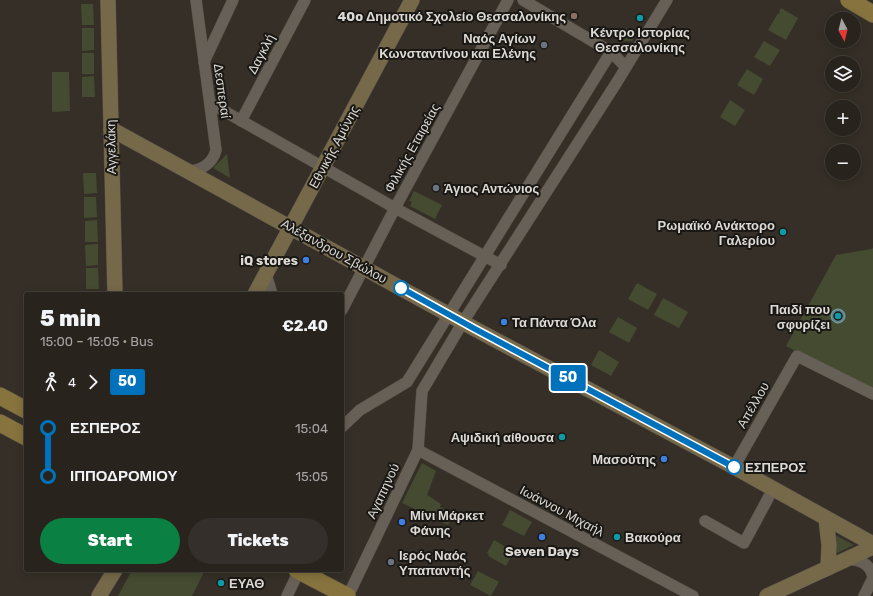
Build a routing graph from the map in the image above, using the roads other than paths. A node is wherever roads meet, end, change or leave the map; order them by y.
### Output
1 (108, 0) edge
2 (196, 0) edge
3 (233, 0) edge
4 (305, 0) edge
5 (412, 0) edge
6 (508, 0) edge
7 (523, 0) edge
8 (667, 0) edge
9 (849, 0) edge
10 (873, 14) edge
11 (611, 52) junction
12 (204, 62) junction
13 (626, 67) junction
14 (210, 103) junction
15 (241, 121) junction
16 (111, 129) junction
17 (323, 167) junction
18 (189, 171) junction
19 (395, 208) junction
20 (291, 227) junction
21 (485, 256) junction
22 (500, 265) junction
23 (365, 268) junction
24 (266, 274) junction
25 (115, 292) edge
26 (256, 292) edge
27 (271, 292) edge
28 (344, 306) edge
29 (449, 314) junction
30 (464, 322) junction
31 (407, 382) junction
32 (422, 391) junction
33 (873, 394) edge
34 (0, 396) edge
35 (24, 409) edge
36 (0, 423) edge
37 (344, 425) edge
38 (24, 436) edge
39 (418, 450) junction
40 (734, 467) junction
41 (773, 489) junction
42 (826, 518) junction
43 (705, 521) dead end
44 (873, 546) edge
45 (847, 559) junction
46 (828, 568) junction
47 (102, 572) edge
48 (114, 572) edge
49 (297, 572) edge
50 (302, 572) edge
51 (873, 578) edge
52 (89, 596) edge
53 (99, 596) edge
54 (287, 596) edge
55 (347, 596) edge
56 (693, 596) edge
57 (766, 596) edge
58 (864, 596) edge

1 - 16 main road, Αγγελάκη
2 - 12 street, Δεσπεραί
3 - 12 street
4 - 15 street, Δαγκλή
5 - 17 main road, Εθνικής Αμύνης
6 - 19 street, Φιλικής Εταιρείας
7 - 11 street
8 - 13 street
9 - 10 main road
11 - 13 street
11 - 21 street
12 - 14 street, Δεσπεραί
13 - 22 street
14 - 15 street
14 - 18 street, Δεσπεραί
15 - 17 street
16 - 18 main road, Αλέξανδρου Σβώλου
16 - 25 main road, Αγγελάκη
17 - 19 street
17 - 20 main road, Εθνικής Αμύνης
18 - 20 main road, Αλέξανδρου Σβώλου
19 - 21 street
19 - 23 street, Φιλικής Εταιρείας
20 - 23 main road, Αλέξανδρου Σβώλου
20 - 24 main road, Εθνικής Αμύνης
21 - 22 street
21 - 29 street
22 - 30 street
23 - 28 street, Φιλικής Εταιρείας
23 - 29 main road, Αλέξανδρου Σβώλου
24 - 26 main road, Εθνικής Αμύνης
24 - 27 street
29 - 30 main road, Αλέξανδρου Σβώλου
29 - 31 street
30 - 32 street
30 - 40 main road, Αλέξανδρου Σβώλου
31 - 32 street
31 - 37 street
32 - 39 street, Αγαπηνού
33 - 40 street, Απέλλου
34 - 35 main road
36 - 38 main road
39 - 55 street, Αγαπηνού
39 - 56 street, Ιωάννου Μιχαήλ
40 - 41 main road, Αλέξανδρου Σβώλου
41 - 42 main road, Αλέξανδρου Σβώλου
41 - 43 street
42 - 44 main road, Αλέξανδρου Σβώλου
42 - 46 main road
44 - 45 main road
45 - 46 main road
45 - 51 street
46 - 57 main road
47 - 52 main road
48 - 53 main road
49 - 54 street
50 - 55 main road
51 - 58 street

